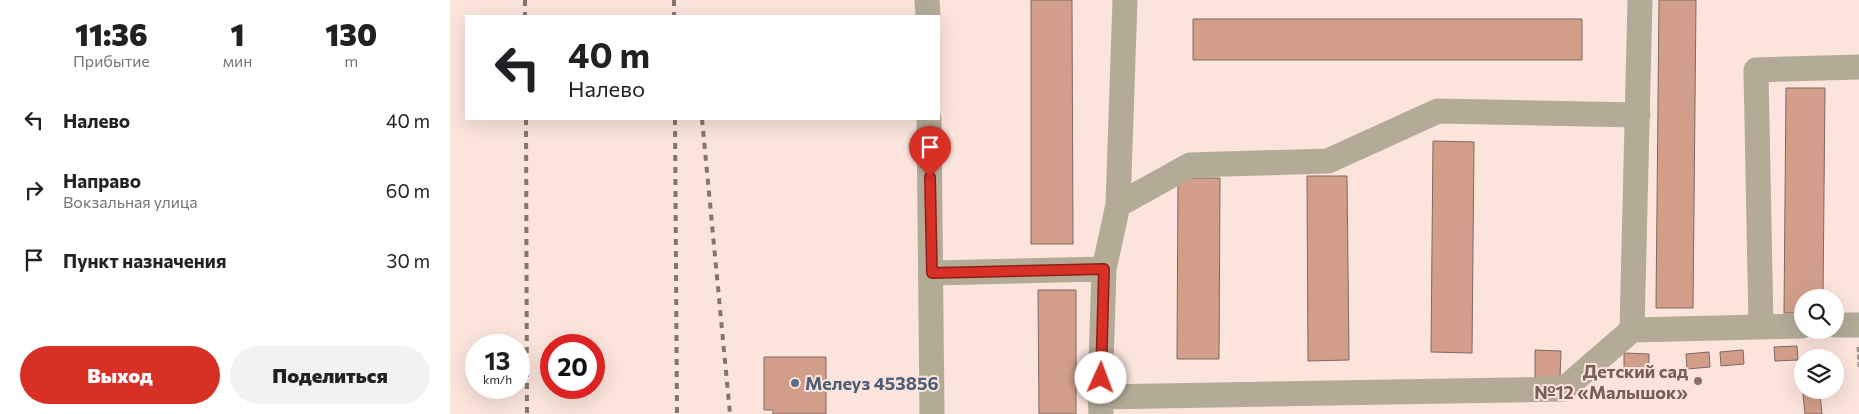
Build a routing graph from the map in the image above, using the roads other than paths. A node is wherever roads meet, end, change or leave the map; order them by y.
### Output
1 (927, 0) edge
2 (1125, 0) edge
3 (1640, 0) edge
4 (928, 15) edge
5 (1859, 67) edge
6 (1638, 115) junction
7 (929, 120) edge
8 (1118, 205) junction
9 (1104, 269) junction
10 (932, 273) junction
11 (1844, 325) edge
12 (1859, 325) edge
13 (1794, 326) edge
14 (1761, 327) junction
15 (1632, 330) junction
16 (1101, 405) edge
17 (932, 414) edge

1 - 4 street
2 - 8 street
3 - 6 street
5 - 14 street
6 - 8 street
6 - 15 street
7 - 10 street
8 - 9 street
9 - 10 street
9 - 16 street
10 - 17 street
11 - 12 street
13 - 14 street
14 - 15 street
15 - 16 street

